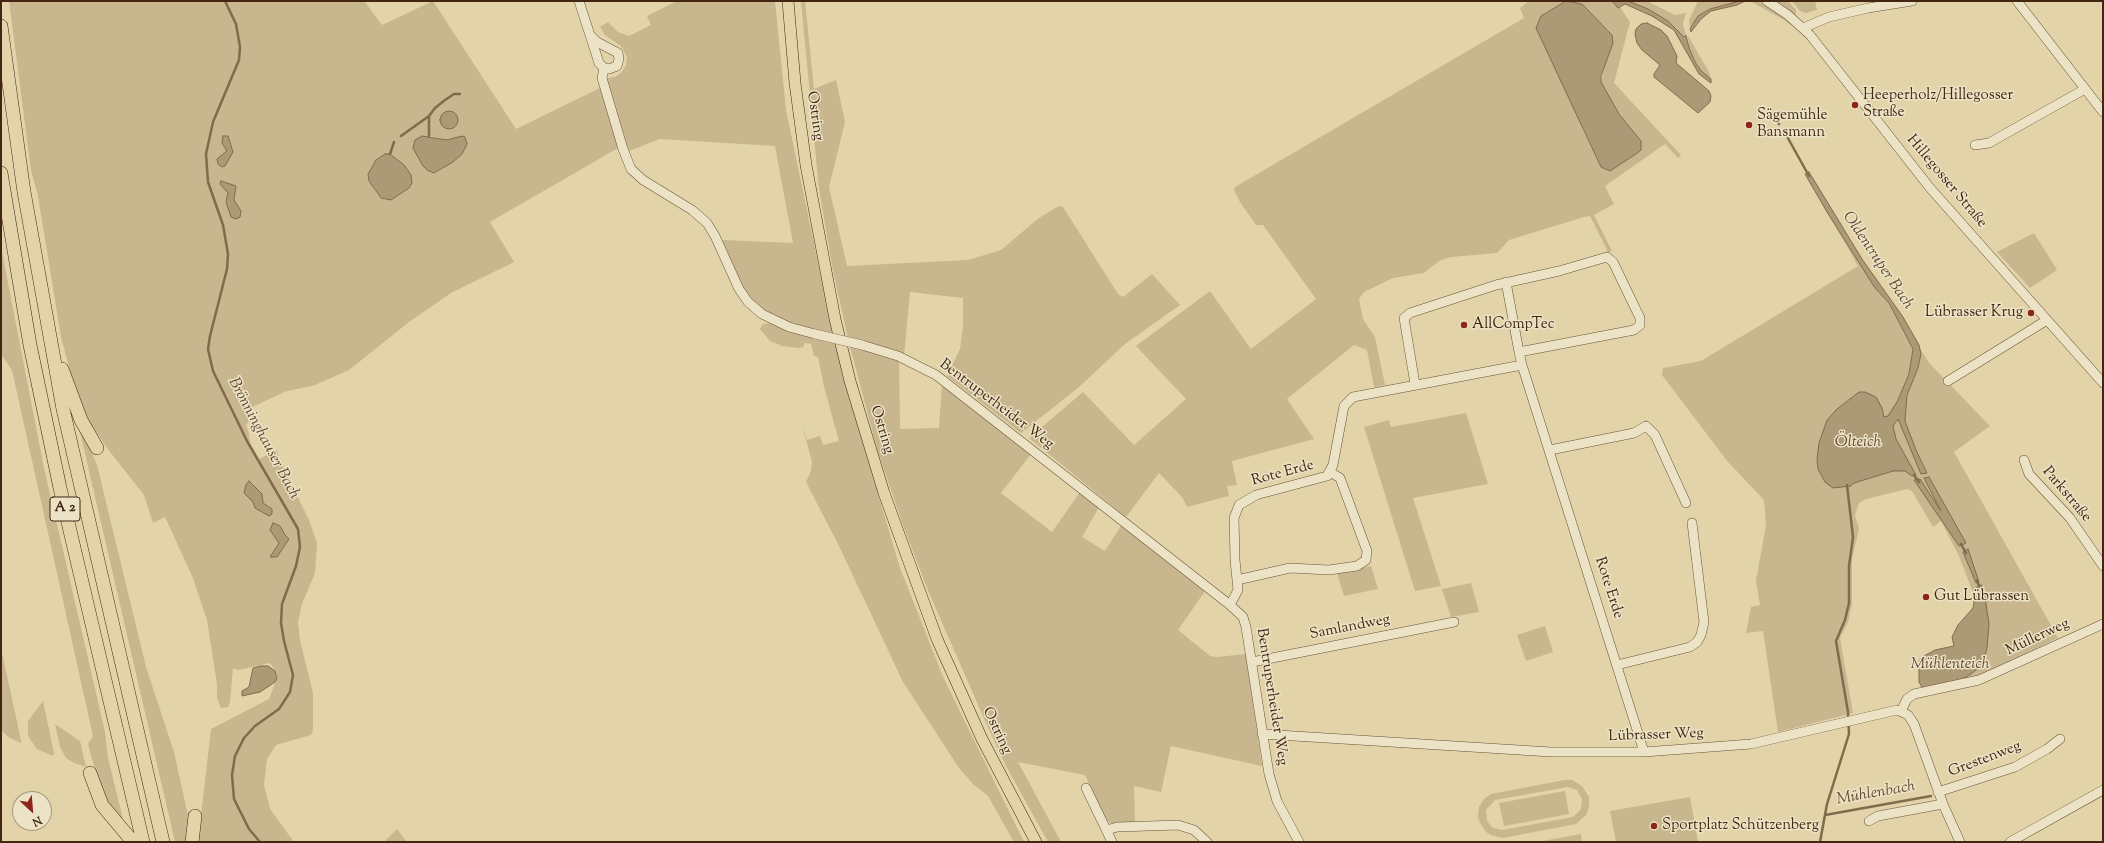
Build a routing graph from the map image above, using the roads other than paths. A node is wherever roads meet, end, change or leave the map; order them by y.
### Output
1 (579, 1) edge
2 (788, 1) edge
3 (1767, 1) edge
4 (1912, 1) edge
5 (2017, 1) edge
6 (1, 26) edge
7 (1803, 28) junction
8 (591, 36) junction
9 (604, 68) junction
10 (2085, 89) junction
11 (2103, 112) edge
12 (1975, 145) dead end
13 (1, 173) edge
14 (1506, 282) junction
15 (2047, 320) junction
16 (49, 336) junction
17 (1519, 352) junction
18 (1522, 364) junction
19 (1948, 381) dead end
20 (2103, 383) edge
21 (1415, 384) junction
22 (97, 448) dead end
23 (1550, 450) junction
24 (2024, 460) dead end
25 (1330, 472) junction
26 (1686, 503) dead end
27 (1692, 522) dead end
28 (2103, 566) edge
29 (1238, 580) junction
30 (1230, 605) junction
31 (1454, 622) dead end
32 (2103, 624) edge
33 (1252, 662) junction
34 (1617, 665) junction
35 (1901, 711) junction
36 (1262, 734) junction
37 (2060, 739) dead end
38 (1644, 752) junction
39 (90, 773) dead end
40 (1086, 788) dead end
41 (2103, 790) edge
42 (1938, 792) junction
43 (1943, 804) junction
44 (194, 816) dead end
45 (1869, 821) dead end
46 (1107, 830) junction
47 (133, 842) edge
48 (142, 842) edge
49 (163, 842) edge
50 (192, 842) edge
51 (1036, 842) edge
52 (1112, 842) edge
53 (1208, 842) edge
54 (1299, 842) edge
55 (1960, 842) edge
56 (2010, 842) edge

1 - 8 street
2 - 51 main road, Ostring
3 - 7 street, Hillegosser Straße
4 - 7 street
5 - 10 street
6 - 16 highway, A 2
7 - 15 street, Hillegosser Straße
8 - 9 street
8 - 9 street
9 - 30 street, Bentruperheider Weg, bridge
10 - 11 street
10 - 12 street
13 - 48 highway, A 2
14 - 17 street, Rote Erde
14 - 17 street
14 - 21 street
15 - 19 street
15 - 20 street, Hillegosser Straße
16 - 22 highway
16 - 49 highway, A 2
17 - 18 street, Rote Erde
18 - 21 street, Rote Erde
18 - 23 street, Rote Erde
21 - 25 street, Rote Erde
23 - 26 street
23 - 34 street, Rote Erde
24 - 28 street, Parkstraße
25 - 29 street, Rote Erde
25 - 29 street
27 - 34 street
29 - 30 street, Rote Erde
30 - 33 street, Bentruperheider Weg
31 - 33 street, Samlandweg
32 - 35 street, Müllerweg
33 - 36 street, Bentruperheider Weg
34 - 38 street, Rote Erde
35 - 38 street, Lübrasser Weg
35 - 42 street
36 - 38 street, Lübrasser Weg
36 - 54 street, Bentruperheider Weg
37 - 42 street, Grestenweg
39 - 47 highway
40 - 46 street
41 - 56 street
42 - 43 street
43 - 45 street
43 - 55 street
44 - 50 highway
46 - 52 street
46 - 53 street

